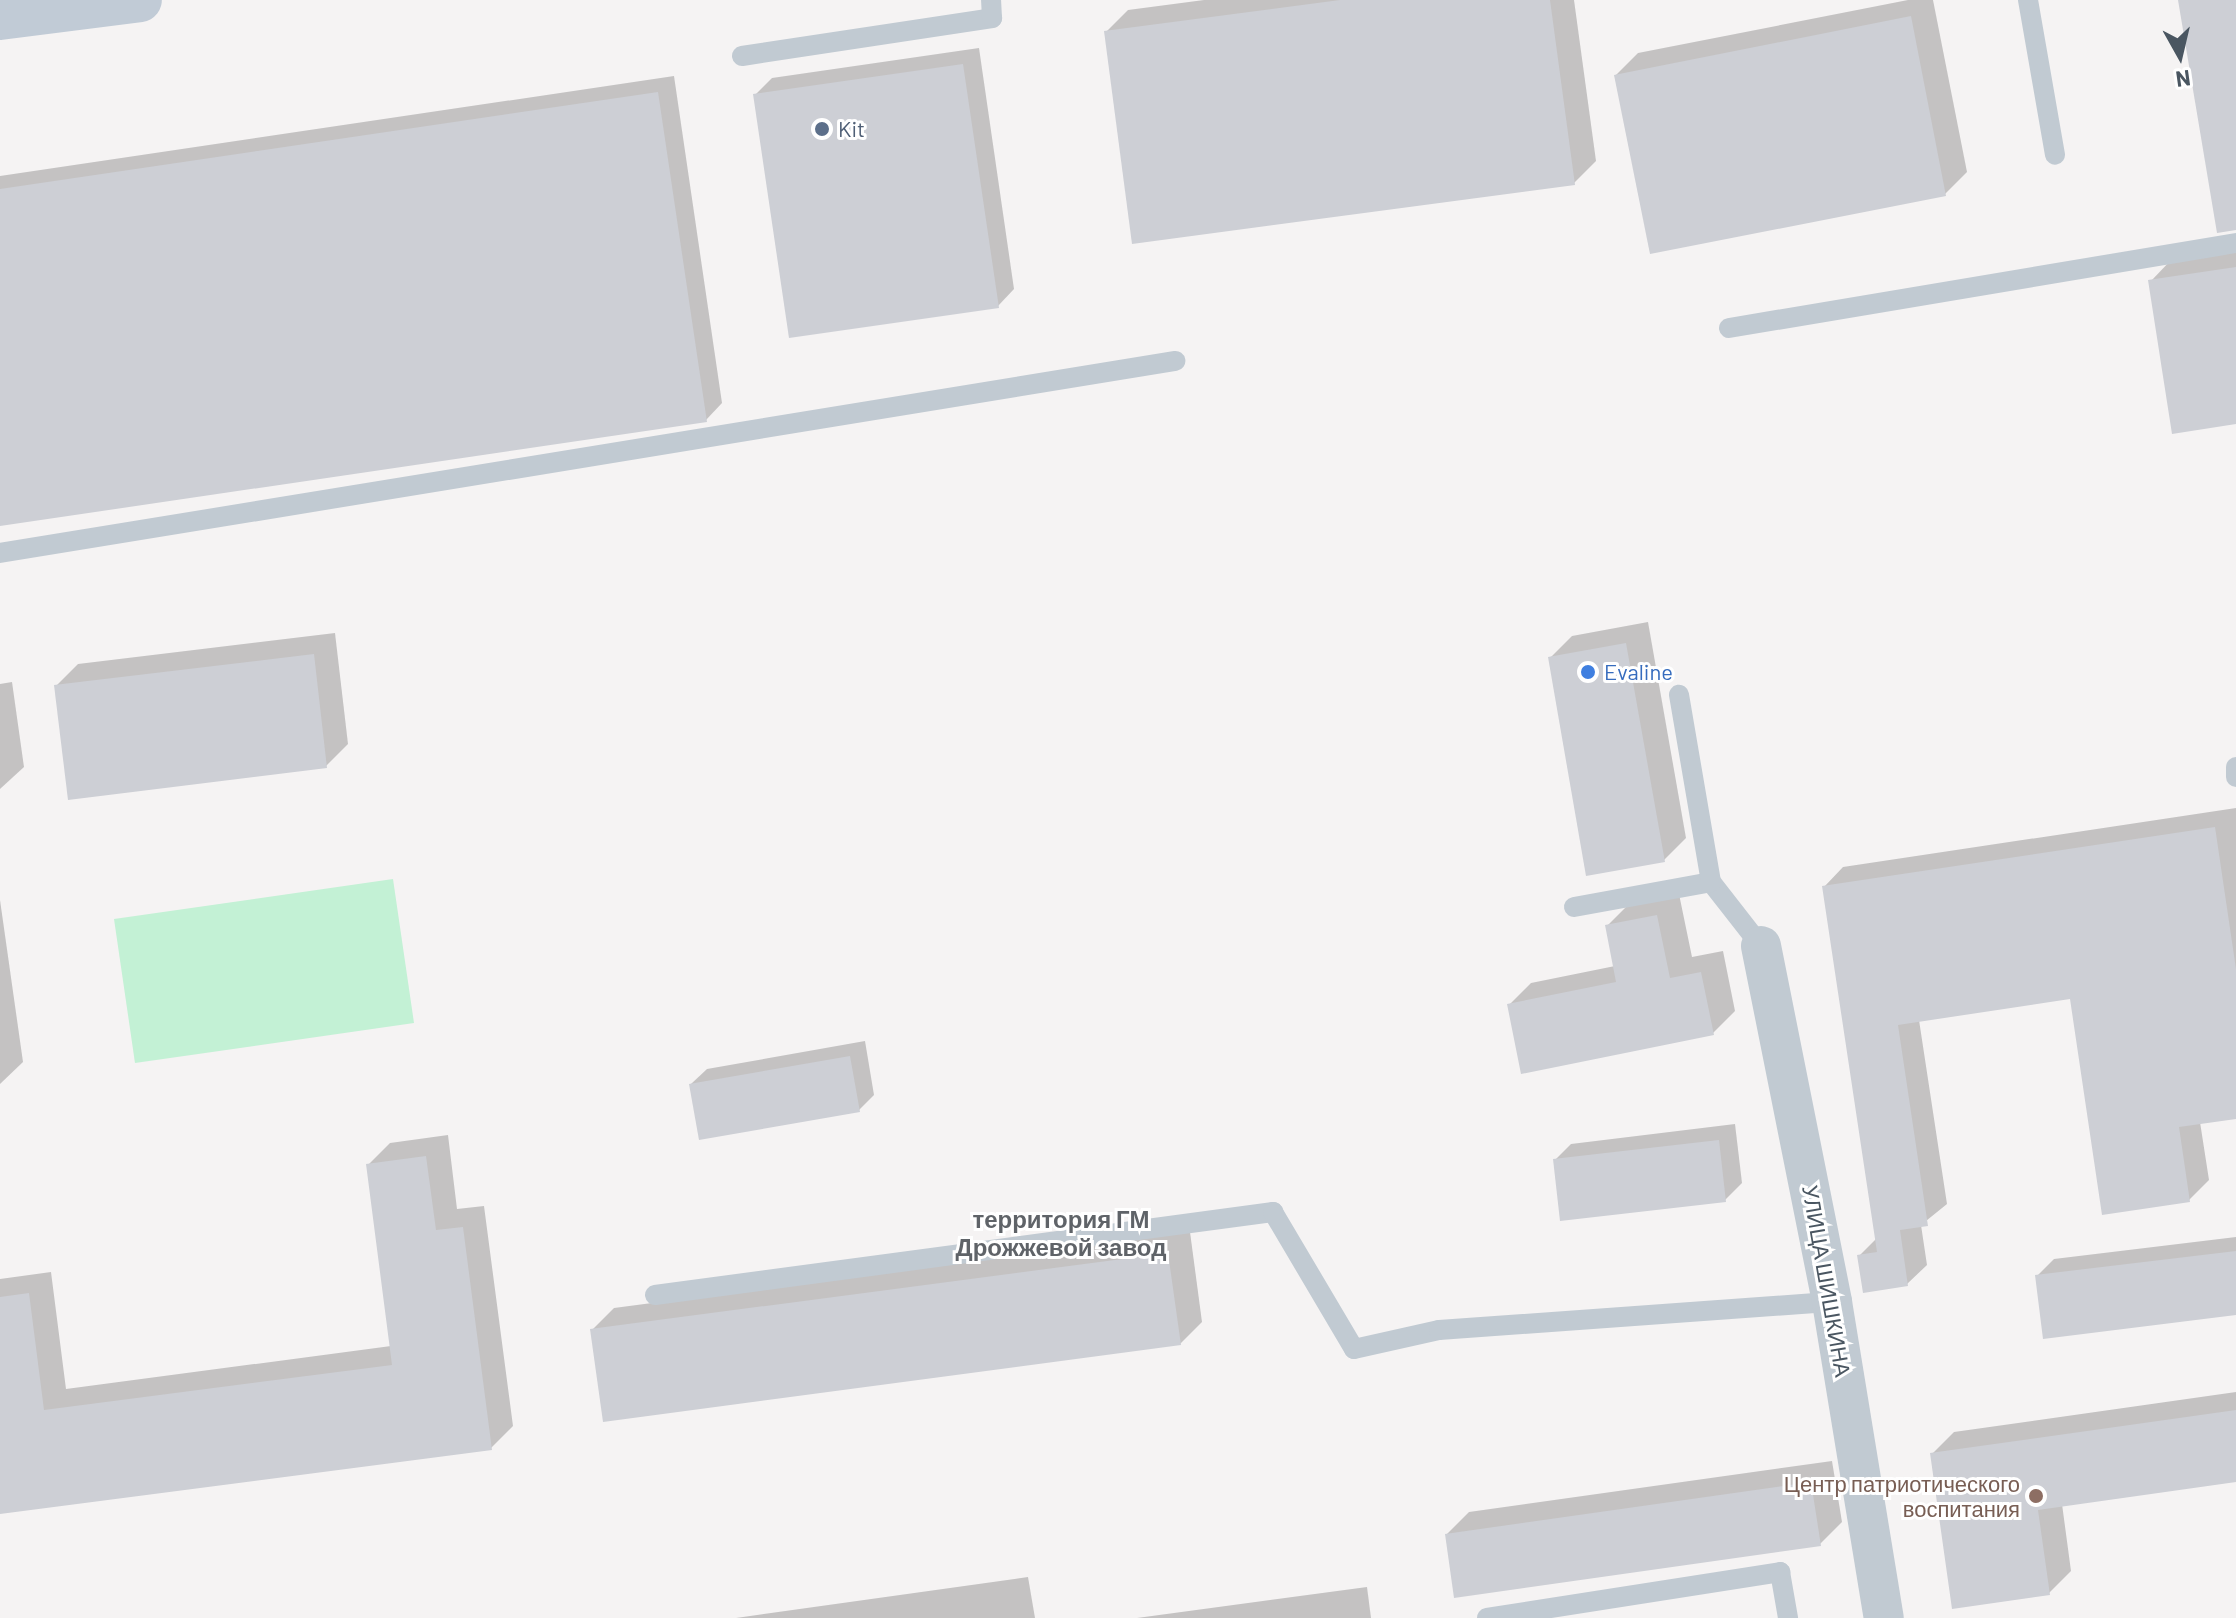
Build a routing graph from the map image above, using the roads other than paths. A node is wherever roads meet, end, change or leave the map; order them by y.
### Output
1 (140, 0) edge
2 (991, 0) edge
3 (2028, 0) edge
4 (0, 18) edge
5 (742, 56) dead end
6 (2055, 155) dead end
7 (2236, 243) edge
8 (1729, 328) dead end
9 (1175, 361) dead end
10 (0, 553) edge
11 (1679, 695) dead end
12 (2236, 767) edge
13 (2236, 777) edge
14 (1711, 882) junction
15 (1574, 907) dead end
16 (1761, 946) joint
17 (655, 1295) dead end
18 (1832, 1302) junction
19 (1487, 1618) edge
20 (1788, 1618) edge
21 (1884, 1618) edge

1 - 4 main road
2 - 5 lane
3 - 6 lane
7 - 8 lane
9 - 10 lane
11 - 14 lane
12 - 13 lane
14 - 15 lane
14 - 16 lane
16 - 18 street, УЛИЦА ШИШКИНА
17 - 18 lane
18 - 21 street, УЛИЦА ШИШКИНА
19 - 20 lane

